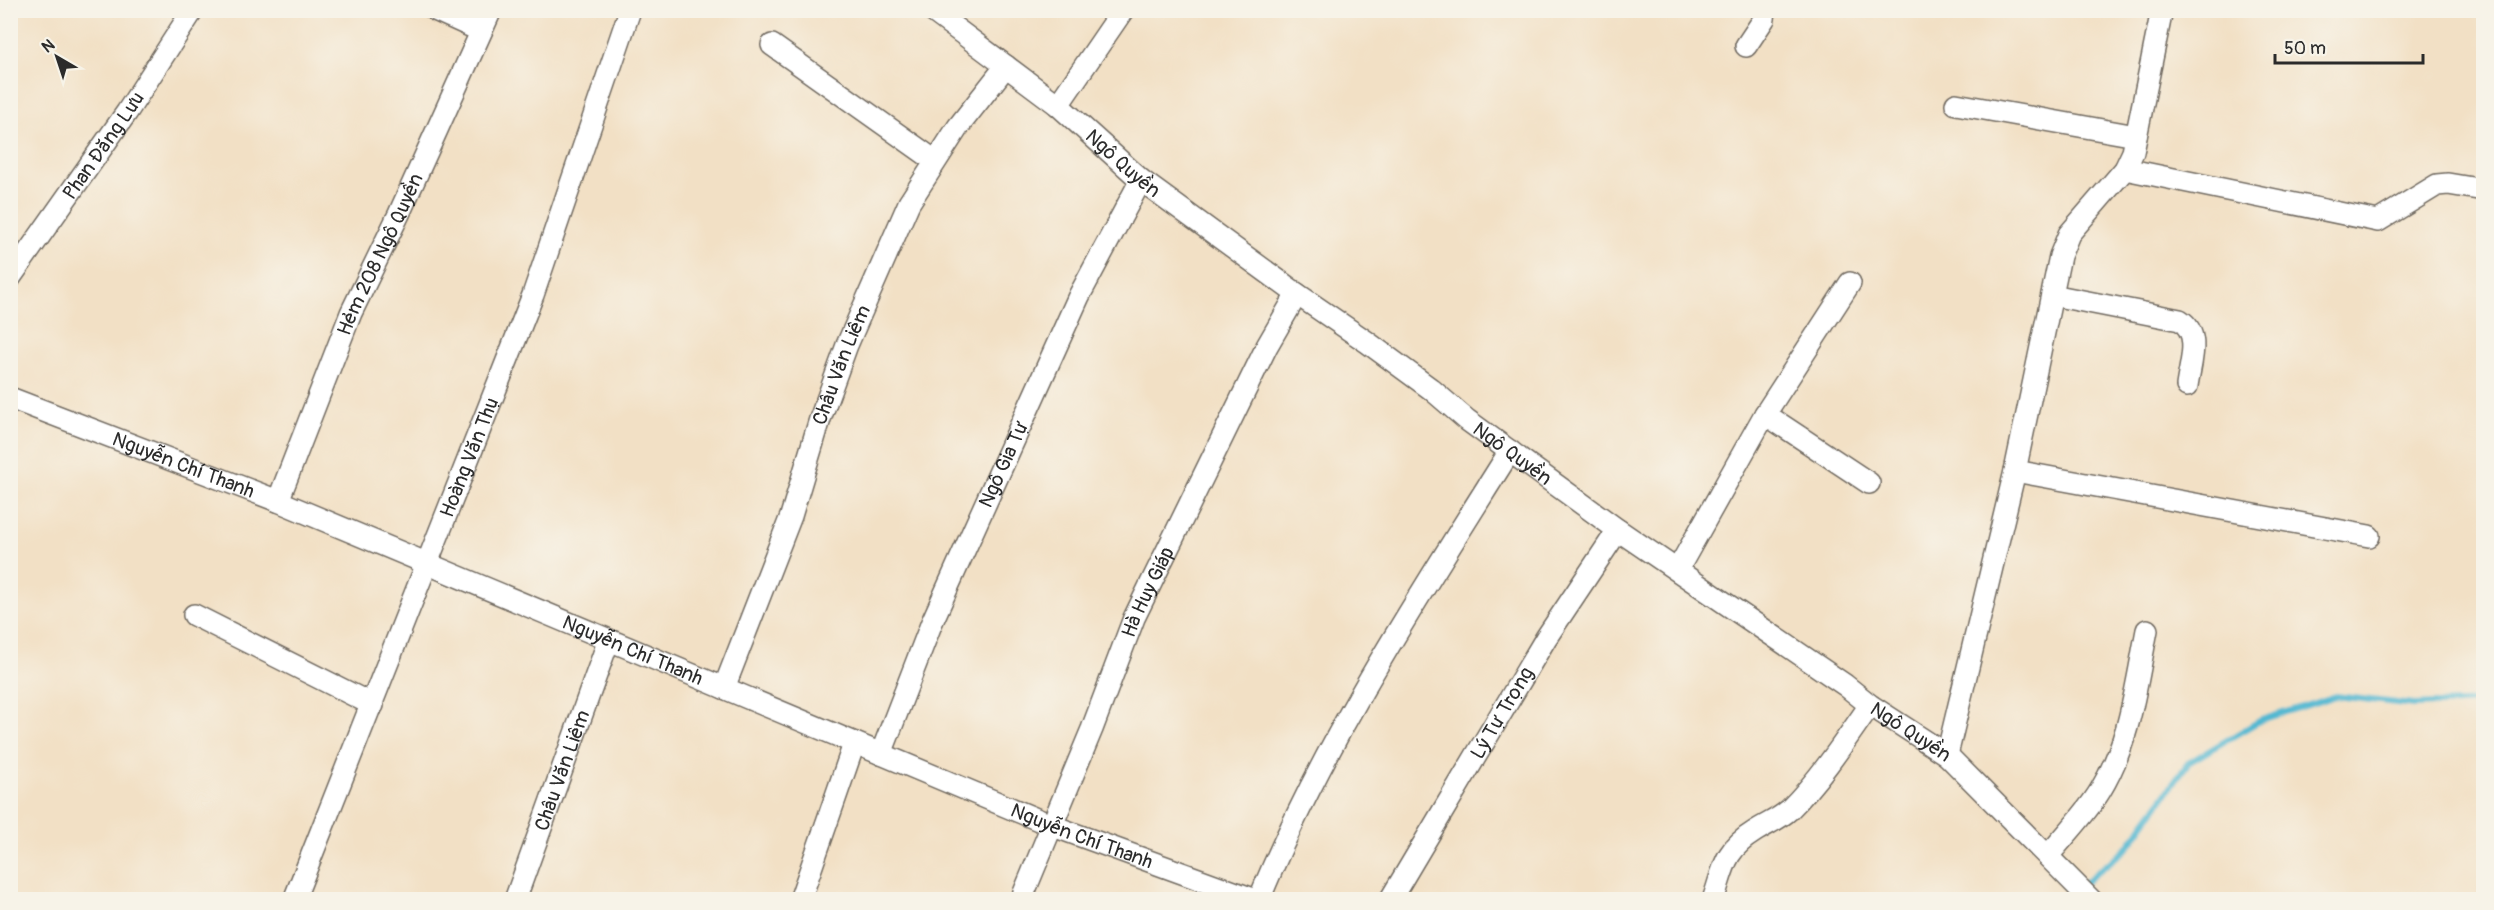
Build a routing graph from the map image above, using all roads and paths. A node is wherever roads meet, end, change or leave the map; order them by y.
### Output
1 (193, 10) edge
2 (435, 10) edge
3 (491, 10) edge
4 (630, 10) edge
5 (931, 10) edge
6 (1124, 10) edge
7 (1765, 10) edge
8 (2162, 10) edge
9 (481, 32) junction
10 (772, 45) dead end
11 (1746, 46) dead end
12 (1006, 66) junction
13 (1956, 104) dead end
14 (1058, 105) junction
15 (2136, 135) junction
16 (934, 160) junction
17 (2126, 169) junction
18 (1140, 180) junction
19 (2484, 190) edge
20 (10, 278) edge
21 (1850, 283) dead end
22 (1297, 294) junction
23 (2052, 296) junction
24 (2187, 386) dead end
25 (10, 398) edge
26 (1765, 414) junction
27 (1510, 451) junction
28 (2015, 471) junction
29 (1869, 483) dead end
30 (278, 501) junction
31 (1618, 530) junction
32 (2369, 536) dead end
33 (429, 563) junction
34 (1678, 569) junction
35 (194, 615) dead end
36 (2146, 630) dead end
37 (608, 642) junction
38 (724, 688) junction
39 (373, 705) junction
40 (1870, 705) junction
41 (855, 744) junction
42 (881, 754) junction
43 (1947, 754) junction
44 (1053, 826) junction
45 (2048, 856) junction
46 (294, 900) edge
47 (515, 900) edge
48 (800, 900) edge
49 (1021, 900) edge
50 (1258, 900) edge
51 (1390, 900) edge
52 (1713, 900) edge
53 (2091, 900) edge

1 - 20 street, Phan Đăng Lưu
2 - 9 street
3 - 9 street, Hẻm 208 Ngô Quyền
4 - 33 street, Hoàng Văn Thụ
5 - 12 street, Ngô Quyền
6 - 14 street
7 - 11 street
8 - 15 street
9 - 30 street, Hẻm 208 Ngô Quyền
10 - 16 street
12 - 14 street, Ngô Quyền
12 - 16 street, Châu Văn Liêm
13 - 15 street
14 - 18 street, Ngô Quyền
15 - 17 street
16 - 38 street, Châu Văn Liêm
17 - 19 street
17 - 23 street
18 - 22 street, Ngô Quyền
18 - 42 street, Ngô Gia Tự
21 - 26 street
22 - 27 street, Ngô Quyền
22 - 44 street, Hà Huy Giáp
23 - 24 street
23 - 28 street
25 - 30 street, Nguyễn Chí Thanh
26 - 29 street
26 - 34 street
27 - 31 street, Ngô Quyền
27 - 50 street
28 - 32 street
28 - 43 street
30 - 33 street, Nguyễn Chí Thanh
31 - 34 street, Ngô Quyền
31 - 51 street, Lý Tự Trọng
33 - 37 street, Nguyễn Chí Thanh
33 - 39 street, Hoàng Văn Thụ
34 - 40 street, Ngô Quyền
35 - 39 street
36 - 45 street
37 - 38 street, Nguyễn Chí Thanh
37 - 47 street, Châu Văn Liêm
38 - 41 street, Nguyễn Chí Thanh
39 - 46 street, Hoàng Văn Thụ
40 - 43 street, Ngô Quyền
40 - 52 street
41 - 42 street, Nguyễn Chí Thanh
41 - 48 street
42 - 44 street, Nguyễn Chí Thanh
43 - 45 street, Ngô Quyền
44 - 49 street, Hà Huy Giáp
44 - 50 street, Nguyễn Chí Thanh
45 - 53 street, Ngô Quyền

